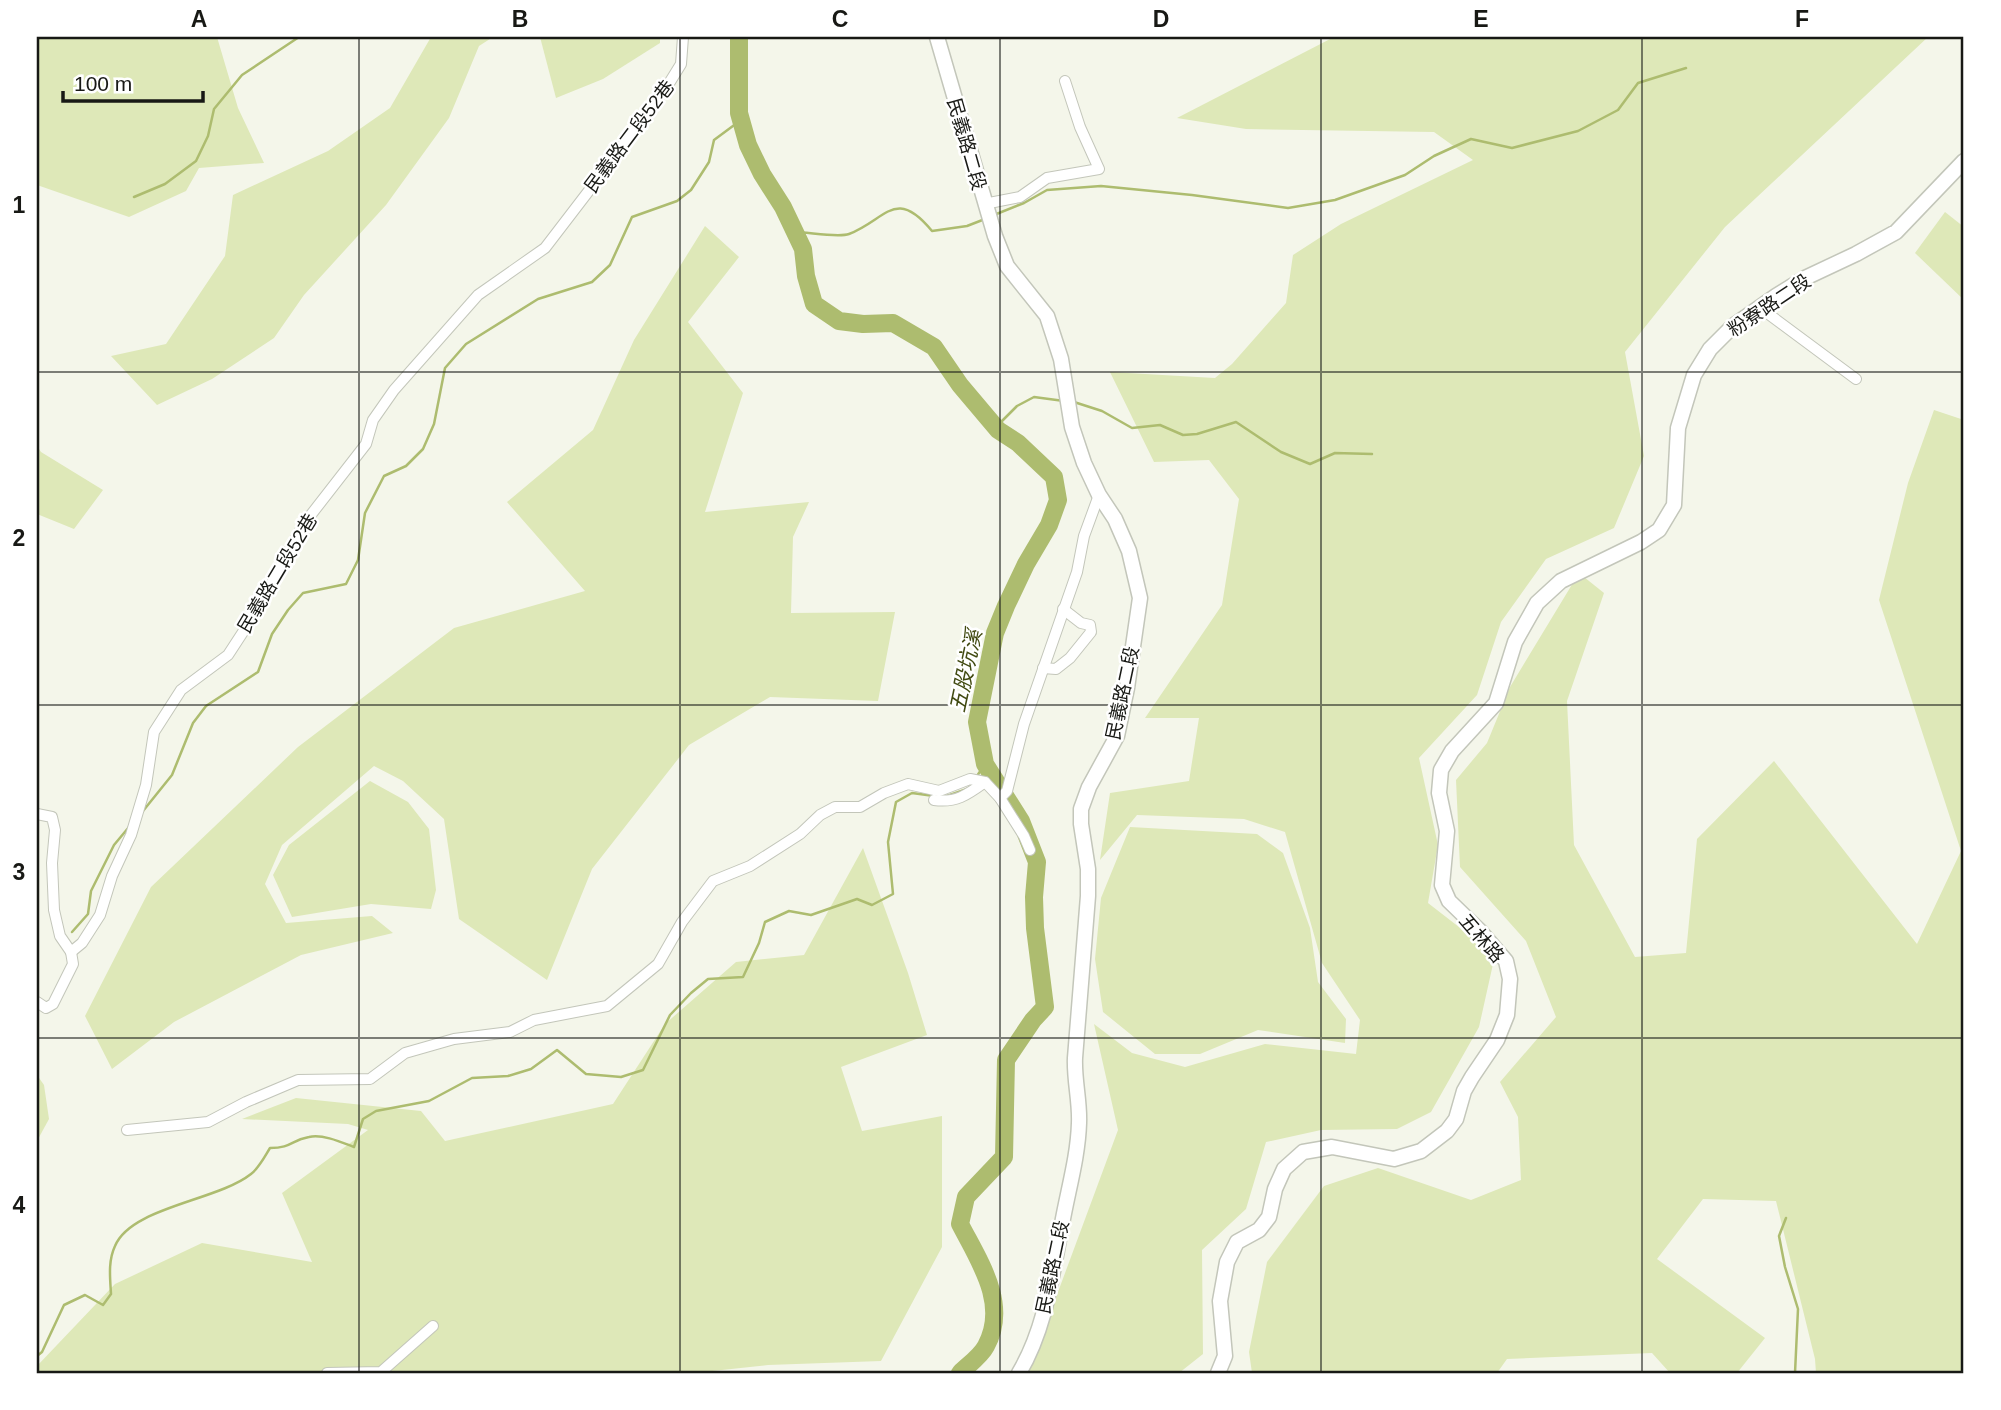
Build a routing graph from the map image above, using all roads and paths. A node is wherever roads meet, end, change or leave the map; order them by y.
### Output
1 (683, 37) edge
2 (937, 37) edge
3 (1065, 81) dead end
4 (1964, 161) edge
5 (987, 213) junction
6 (1759, 307) junction
7 (1856, 379) dead end
8 (1099, 495) junction
9 (1641, 542) joint
10 (1063, 609) junction
11 (1043, 668) junction
12 (985, 782) junction
13 (1003, 794) junction
14 (934, 800) dead end
15 (37, 814) edge
16 (1030, 850) dead end
17 (71, 953) junction
18 (37, 1002) edge
19 (127, 1130) dead end
20 (433, 1326) dead end
21 (327, 1373) edge
22 (1019, 1373) edge
23 (1218, 1373) edge

1 - 17 street, 民義路二段52巷
2 - 5 main road, 民義路二段
3 - 5 street
4 - 6 main road, 粉寮路二段
5 - 8 main road, 民義路二段
6 - 7 street
6 - 9 main road, 粉寮路二段
8 - 10 street
8 - 22 main road, 民義路二段
9 - 23 main road, 五林路
10 - 11 street
10 - 11 street
11 - 13 street
12 - 13 street
12 - 14 street
12 - 19 street
13 - 16 street
15 - 17 street
17 - 18 street
20 - 21 street

